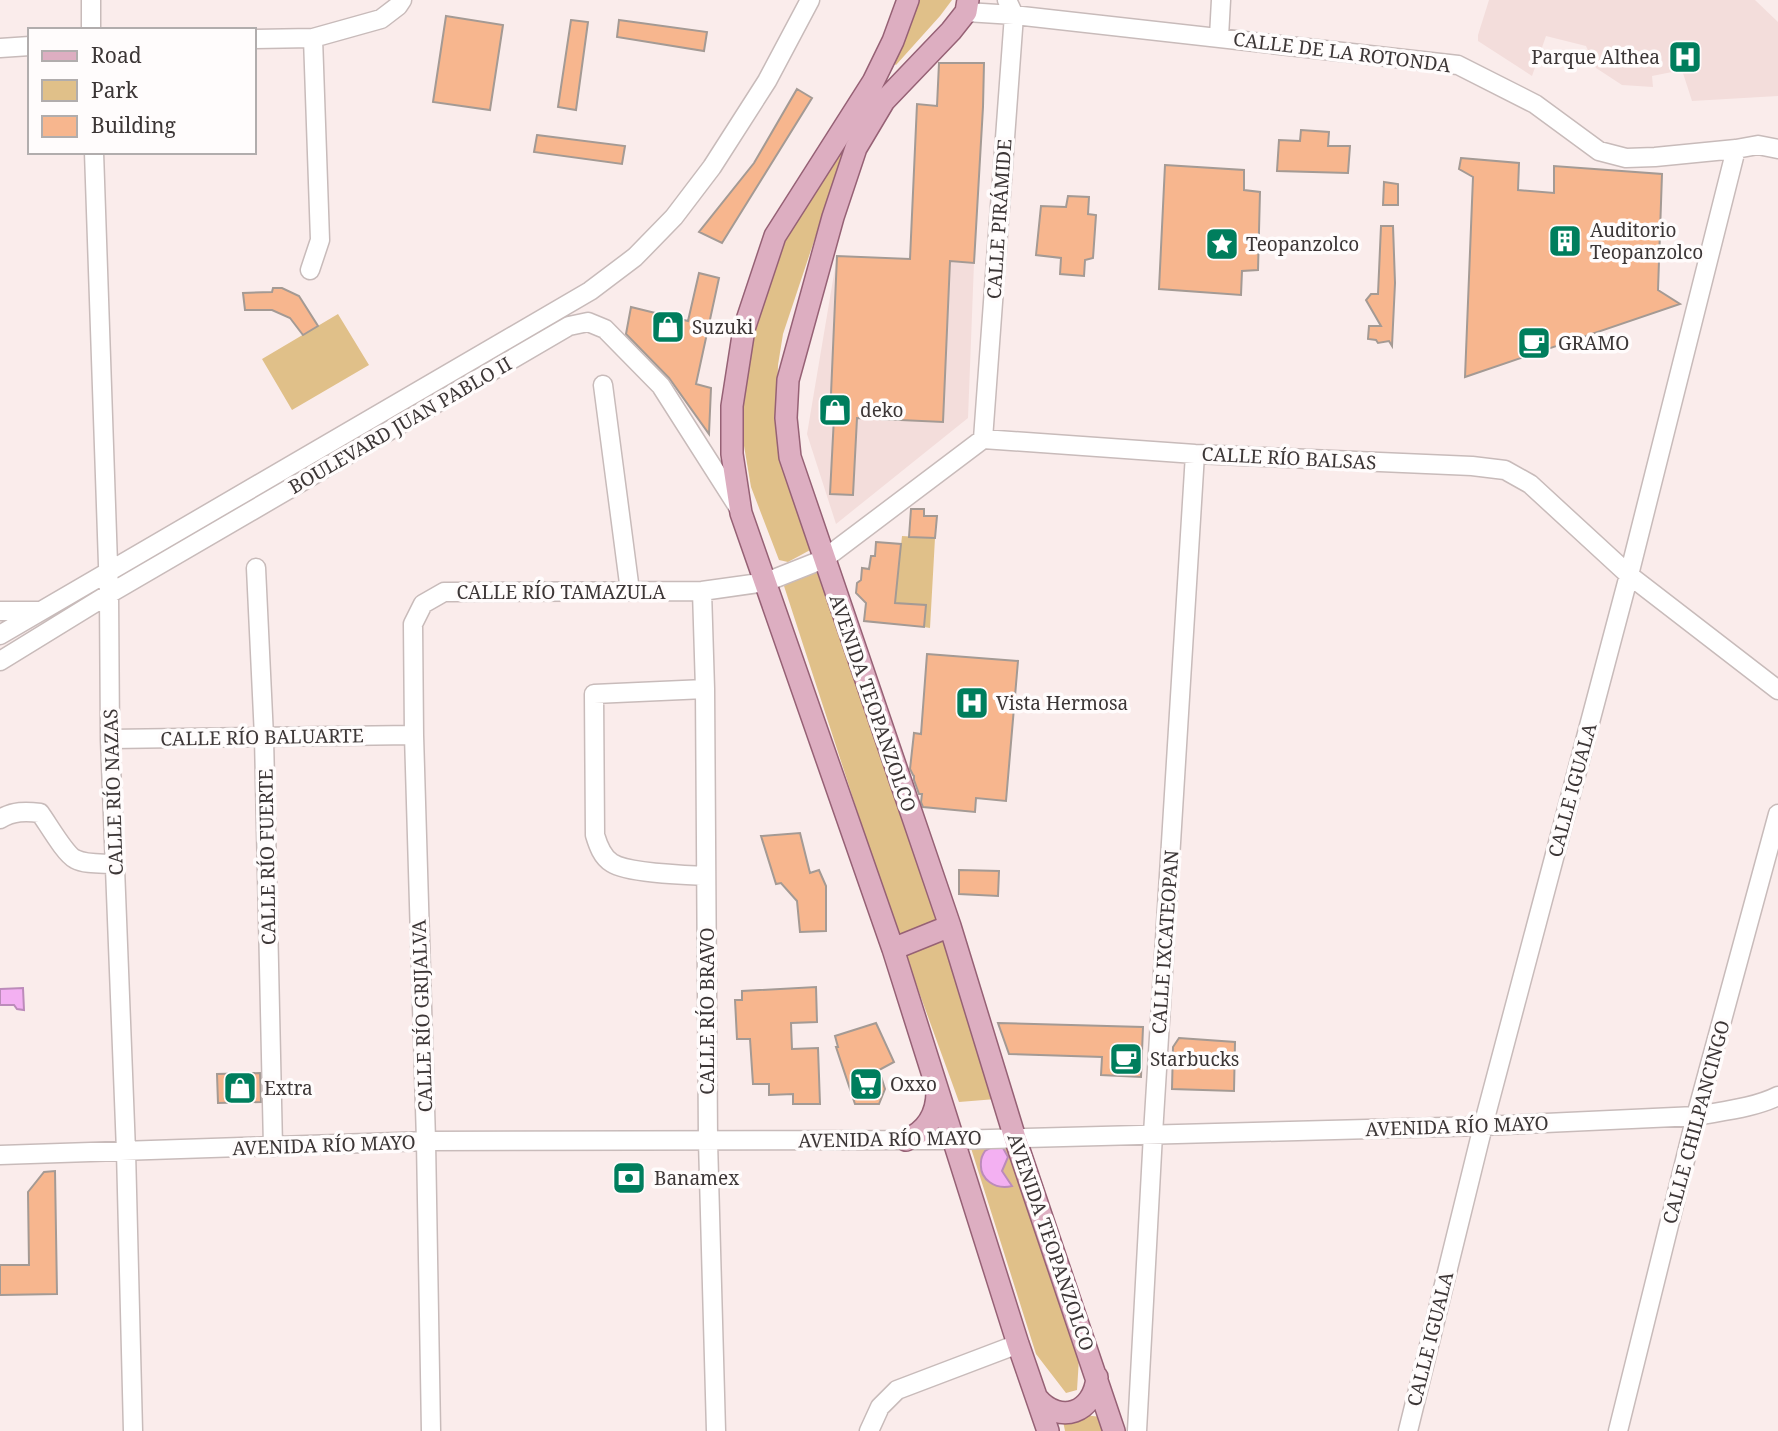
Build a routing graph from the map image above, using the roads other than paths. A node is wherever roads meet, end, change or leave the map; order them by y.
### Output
1 (92, 0) edge
2 (402, 0) edge
3 (810, 0) edge
4 (908, 0) edge
5 (1221, 0) edge
6 (967, 6) edge
7 (1011, 7) edge
8 (91, 28) edge
9 (1219, 37) junction
10 (313, 38) junction
11 (256, 39) edge
12 (28, 46) edge
13 (0, 48) edge
14 (1736, 149) junction
15 (1778, 149) edge
16 (94, 154) edge
17 (310, 271) dead end
18 (603, 385) dead end
19 (983, 439) junction
20 (1195, 454) junction
21 (741, 513) junction
22 (824, 559) junction
23 (256, 568) dead end
24 (107, 573) junction
25 (1629, 575) junction
26 (766, 582) junction
27 (629, 591) junction
28 (702, 591) junction
29 (108, 594) junction
30 (423, 604) joint
31 (0, 611) edge
32 (38, 611) junction
33 (81, 611) junction
34 (0, 635) edge
35 (0, 661) edge
36 (705, 690) junction
37 (1778, 691) edge
38 (414, 735) junction
39 (264, 737) junction
40 (110, 739) junction
41 (1778, 814) edge
42 (0, 819) edge
43 (115, 864) junction
44 (706, 876) junction
45 (950, 926) junction
46 (893, 949) junction
47 (937, 1090) junction
48 (1778, 1096) edge
49 (1696, 1116) junction
50 (1482, 1126) junction
51 (1153, 1134) junction
52 (1015, 1138) junction
53 (906, 1140) junction
54 (953, 1140) junction
55 (426, 1141) junction
56 (708, 1141) junction
57 (273, 1146) junction
58 (125, 1151) junction
59 (0, 1155) edge
60 (1018, 1344) junction
61 (1097, 1377) junction
62 (1037, 1398) junction
63 (133, 1431) edge
64 (431, 1431) edge
65 (716, 1431) edge
66 (869, 1431) edge
67 (1048, 1431) edge
68 (1115, 1431) edge
69 (1137, 1431) edge
70 (1408, 1431) edge
71 (1618, 1431) edge

1 - 8 street
2 - 10 street
3 - 24 street, BOULEVARD JUAN PABLO II
4 - 21 main road
5 - 9 street
6 - 7 street, CALLE DE LA ROTONDA
6 - 22 main road, AVENIDA TEOPANZOLCO
7 - 9 street, CALLE DE LA ROTONDA
7 - 19 street, CALLE PIRÁMIDE
9 - 14 street, CALLE DE LA ROTONDA
10 - 11 street
10 - 17 street
12 - 13 street
14 - 15 street, CALLE DE LA ROTONDA
14 - 25 street, CALLE IGUALA
16 - 24 street, CALLE RÍO NAZAS
18 - 27 street
19 - 20 street, CALLE RÍO BALSAS
19 - 22 street
20 - 25 street, CALLE RÍO BALSAS
20 - 51 street, CALLE IXCATEOPAN
21 - 26 main road
21 - 29 street, BOULEVARD JUAN PABLO II
22 - 26 street
22 - 45 main road, AVENIDA TEOPANZOLCO
23 - 39 street, CALLE RÍO FUERTE
24 - 29 street, CALLE RÍO NAZAS
24 - 32 street, BOULEVARD JUAN PABLO II
25 - 37 street, CALLE RÍO BALSAS
25 - 50 street, CALLE IGUALA
26 - 28 street, CALLE RÍO TAMAZULA
26 - 46 main road
27 - 28 street, CALLE RÍO TAMAZULA
27 - 30 street, CALLE RÍO TAMAZULA
28 - 36 street, CALLE RÍO BRAVO
29 - 33 street, BOULEVARD JUAN PABLO II
29 - 40 street, CALLE RÍO NAZAS
30 - 38 street, CALLE RÍO GRIJALVA
31 - 32 street
32 - 33 street
32 - 34 street, BOULEVARD JUAN PABLO II
33 - 35 street, BOULEVARD JUAN PABLO II
36 - 44 street, CALLE RÍO BRAVO
36 - 44 street
38 - 39 street, CALLE RÍO BALUARTE
38 - 55 street, CALLE RÍO GRIJALVA
39 - 40 street, CALLE RÍO BALUARTE
39 - 57 street, CALLE RÍO FUERTE
40 - 43 street, CALLE RÍO NAZAS
41 - 49 street, CALLE CHILPANCINGO
42 - 43 street
43 - 58 street, CALLE RÍO NAZAS
44 - 56 street, CALLE RÍO BRAVO
45 - 46 main road
45 - 52 main road, AVENIDA TEOPANZOLCO
46 - 47 main road
47 - 53 main road
47 - 54 main road
48 - 49 street, AVENIDA RÍO MAYO
49 - 50 street, AVENIDA RÍO MAYO
49 - 71 street, CALLE CHILPANCINGO
50 - 51 street, AVENIDA RÍO MAYO
50 - 70 street, CALLE IGUALA
51 - 52 street, AVENIDA RÍO MAYO
51 - 69 street, CALLE IXCATEOPAN
52 - 54 street, AVENIDA RÍO MAYO
52 - 61 main road, AVENIDA TEOPANZOLCO
53 - 54 street, AVENIDA RÍO MAYO
53 - 56 street, AVENIDA RÍO MAYO
54 - 60 main road
55 - 56 street, AVENIDA RÍO MAYO
55 - 57 street, AVENIDA RÍO MAYO
55 - 64 street, CALLE RÍO GRIJALVA
56 - 65 street, CALLE RÍO BRAVO
57 - 58 street, AVENIDA RÍO MAYO
58 - 59 street, AVENIDA RÍO MAYO
58 - 63 street, CALLE RÍO NAZAS
60 - 62 main road
60 - 66 street
61 - 62 main road
61 - 68 main road, AVENIDA TEOPANZOLCO
62 - 67 main road

